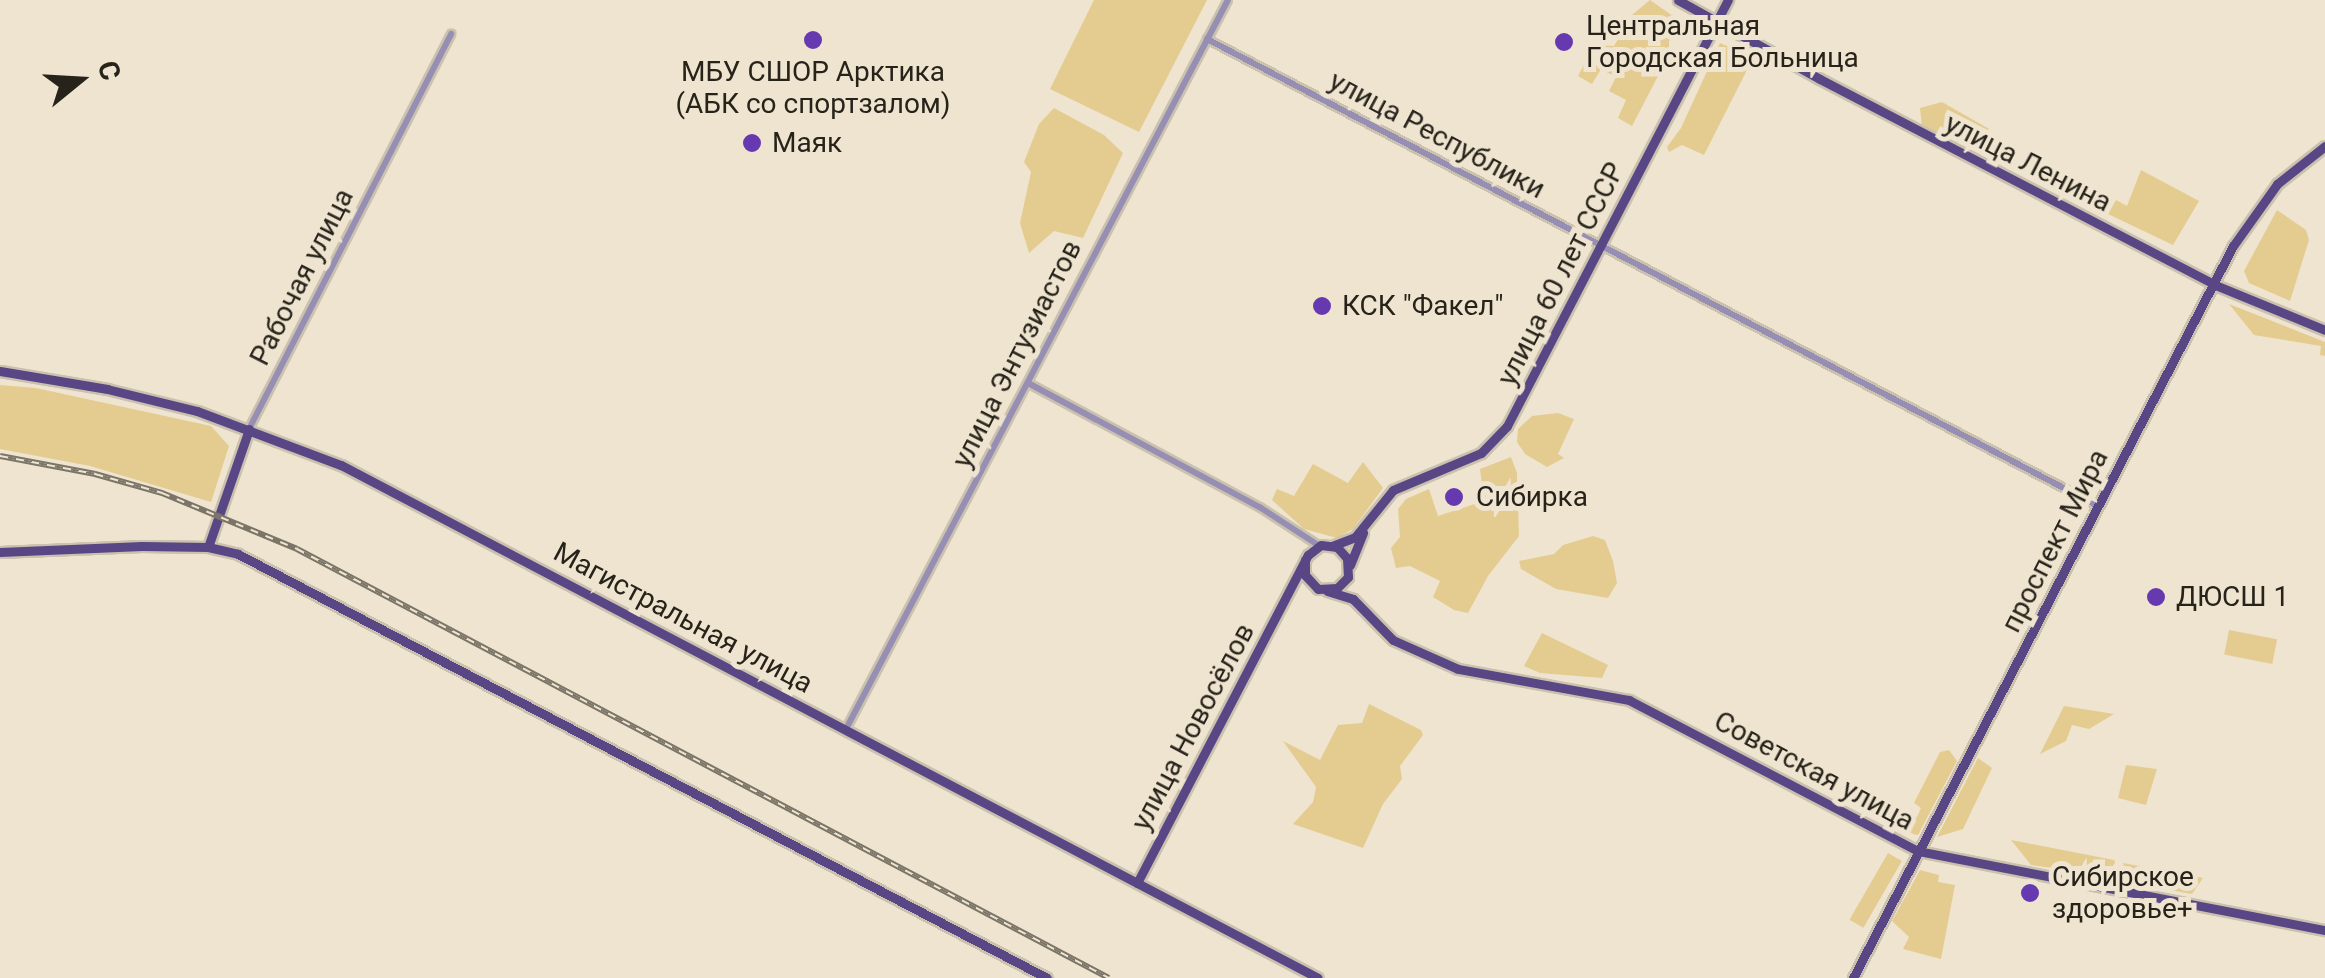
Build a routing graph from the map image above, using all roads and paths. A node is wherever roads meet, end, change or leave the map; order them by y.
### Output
1 (1228, 0) edge
2 (1678, 0) edge
3 (1728, 0) edge
4 (1715, 24) junction
5 (451, 34) dead end
6 (1207, 39) junction
7 (2325, 146) edge
8 (1600, 248) junction
9 (2213, 284) junction
10 (2325, 330) edge
11 (0, 371) edge
12 (1028, 383) junction
13 (249, 429) junction
14 (2098, 506) junction
15 (1372, 514) junction
16 (1297, 536) junction
17 (1327, 546) junction
18 (208, 547) junction
19 (0, 552) edge
20 (1305, 560) junction
21 (1350, 570) junction
22 (1323, 590) junction
23 (1289, 593) junction
24 (1364, 611) junction
25 (846, 729) junction
26 (1918, 851) junction
27 (1137, 882) junction
28 (2325, 930) edge
29 (1047, 978) edge
30 (1318, 978) edge
31 (1852, 978) edge

1 - 6 street, улица Энтузиастов
2 - 4 main road, улица Ленина
3 - 4 main road, улица 60 лет СССР
4 - 8 main road, улица 60 лет СССР
4 - 9 main road, улица Ленина
5 - 13 street, Рабочая улица
6 - 8 street, улица Республики
6 - 12 street, улица Энтузиастов
7 - 9 main road, проспект Мира
8 - 14 street, улица Республики
8 - 15 main road, улица 60 лет СССР
9 - 10 main road, улица Ленина
9 - 14 main road, проспект Мира
11 - 13 main road, Магистральная улица
12 - 16 street
12 - 25 street, улица Энтузиастов
13 - 18 main road, Рабочая улица
13 - 25 main road, Магистральная улица
14 - 26 main road, проспект Мира
15 - 17 main road, улица 60 лет СССР
15 - 21 main road
16 - 17 street
16 - 20 street
17 - 20 main road
17 - 21 main road
18 - 19 main road
18 - 29 main road
20 - 22 main road
20 - 23 main road, улица Новосёлов
21 - 22 main road
21 - 24 main road
22 - 23 main road
22 - 24 main road, Советская улица
23 - 27 main road, улица Новосёлов
24 - 26 main road, Советская улица
25 - 27 main road, Магистральная улица
26 - 28 main road, Советская улица
26 - 31 main road, проспект Мира
27 - 30 main road, Магистральная улица

